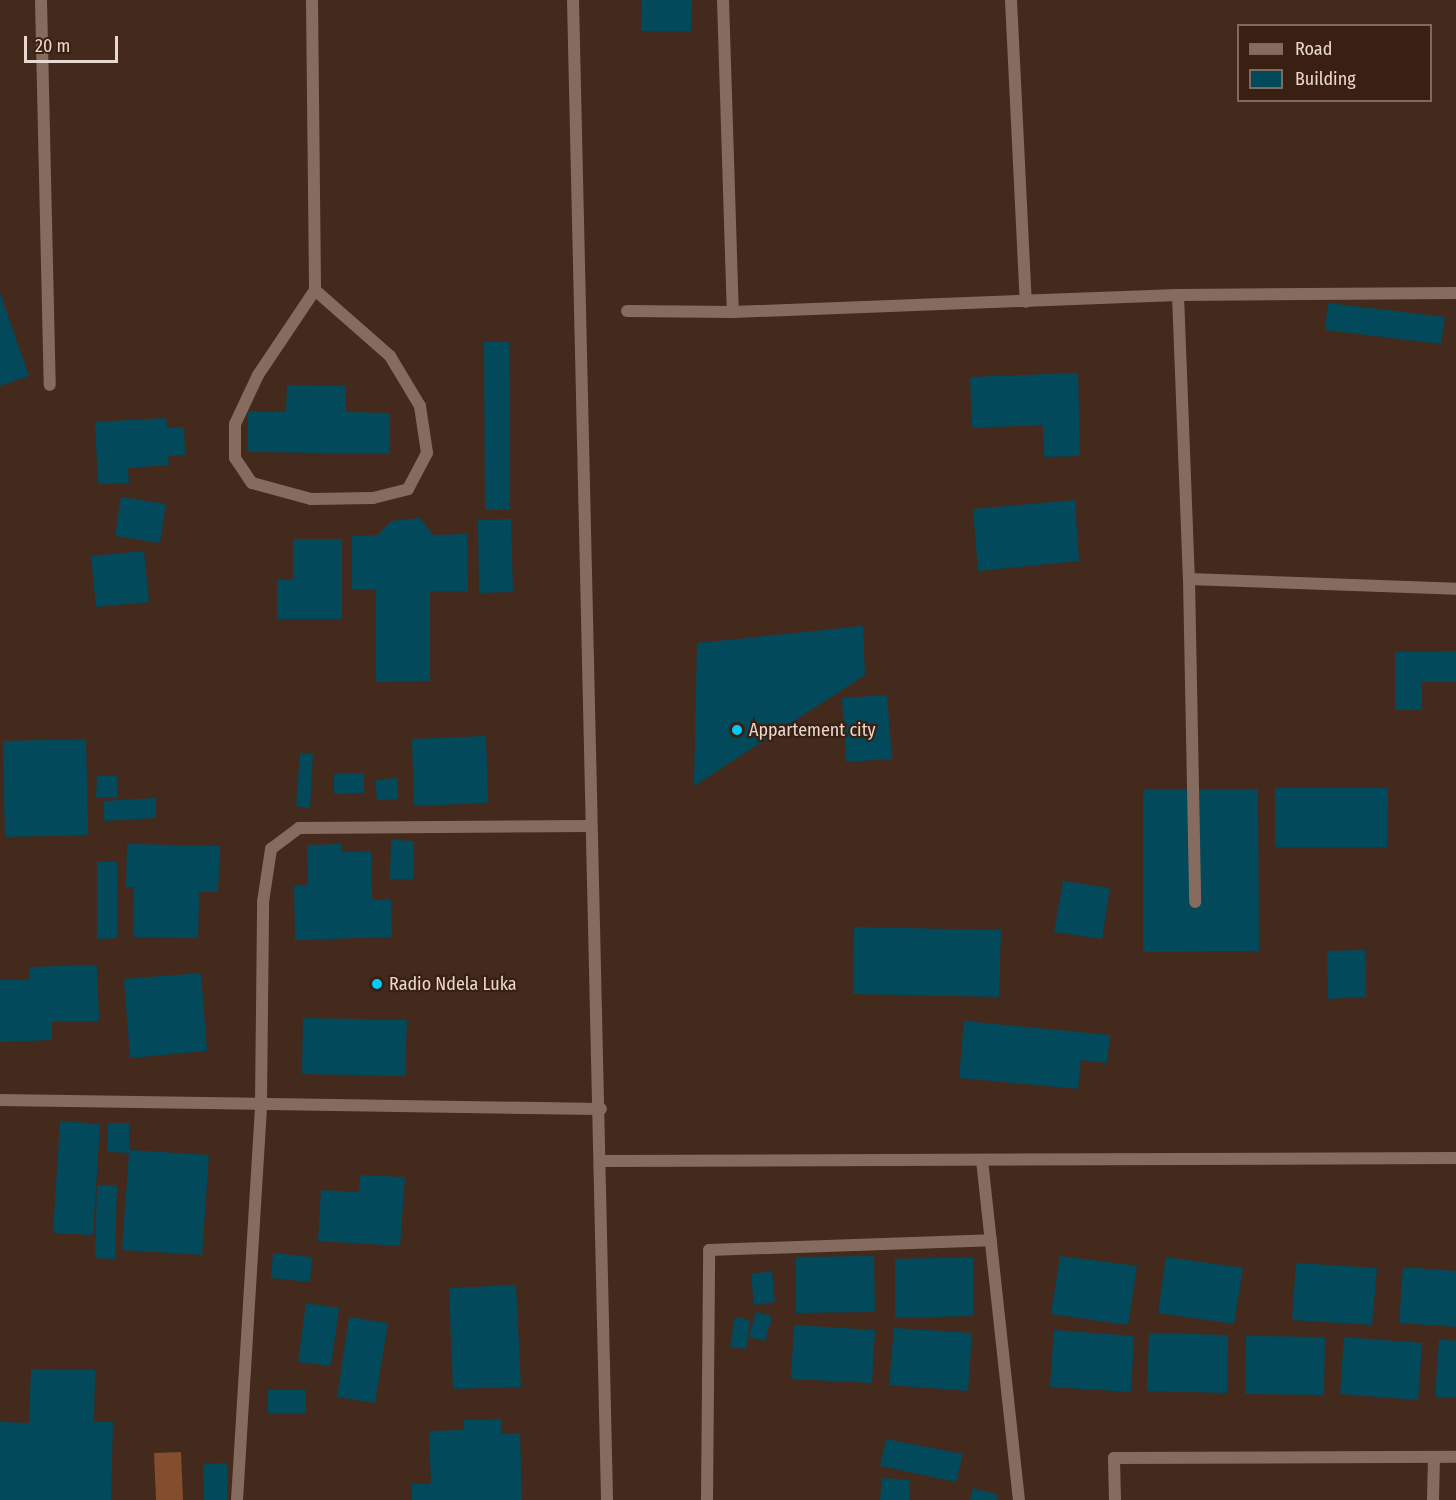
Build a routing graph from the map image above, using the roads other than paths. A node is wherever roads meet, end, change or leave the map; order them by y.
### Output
1 (41, 0) edge
2 (312, 0) edge
3 (573, 0) edge
4 (723, 0) edge
5 (1011, 0) edge
6 (315, 290) junction
7 (1456, 293) edge
8 (1178, 295) junction
9 (1026, 302) junction
10 (627, 311) dead end
11 (733, 312) junction
12 (50, 385) dead end
13 (1189, 579) junction
14 (1456, 589) edge
15 (590, 826) junction
16 (1195, 902) dead end
17 (0, 1100) edge
18 (261, 1104) junction
19 (601, 1109) junction
20 (1456, 1158) edge
21 (982, 1160) junction
22 (602, 1161) junction
23 (991, 1240) junction
24 (1434, 1457) junction
25 (1456, 1457) edge
26 (237, 1500) edge
27 (607, 1500) edge
28 (707, 1500) edge
29 (1019, 1500) edge
30 (1115, 1500) edge
31 (1433, 1500) edge

1 - 12 street
2 - 6 street
3 - 15 street
4 - 11 street
5 - 9 street
6 - 6 street
7 - 8 street
8 - 9 street
8 - 13 street
9 - 11 street
10 - 11 street
13 - 14 street
13 - 16 street
15 - 18 street
15 - 19 street
17 - 18 street
18 - 19 street
18 - 26 street
19 - 22 street
20 - 21 street
21 - 22 street
21 - 23 street
22 - 27 street
23 - 28 street
23 - 29 street
24 - 25 street
24 - 30 street
24 - 31 street

